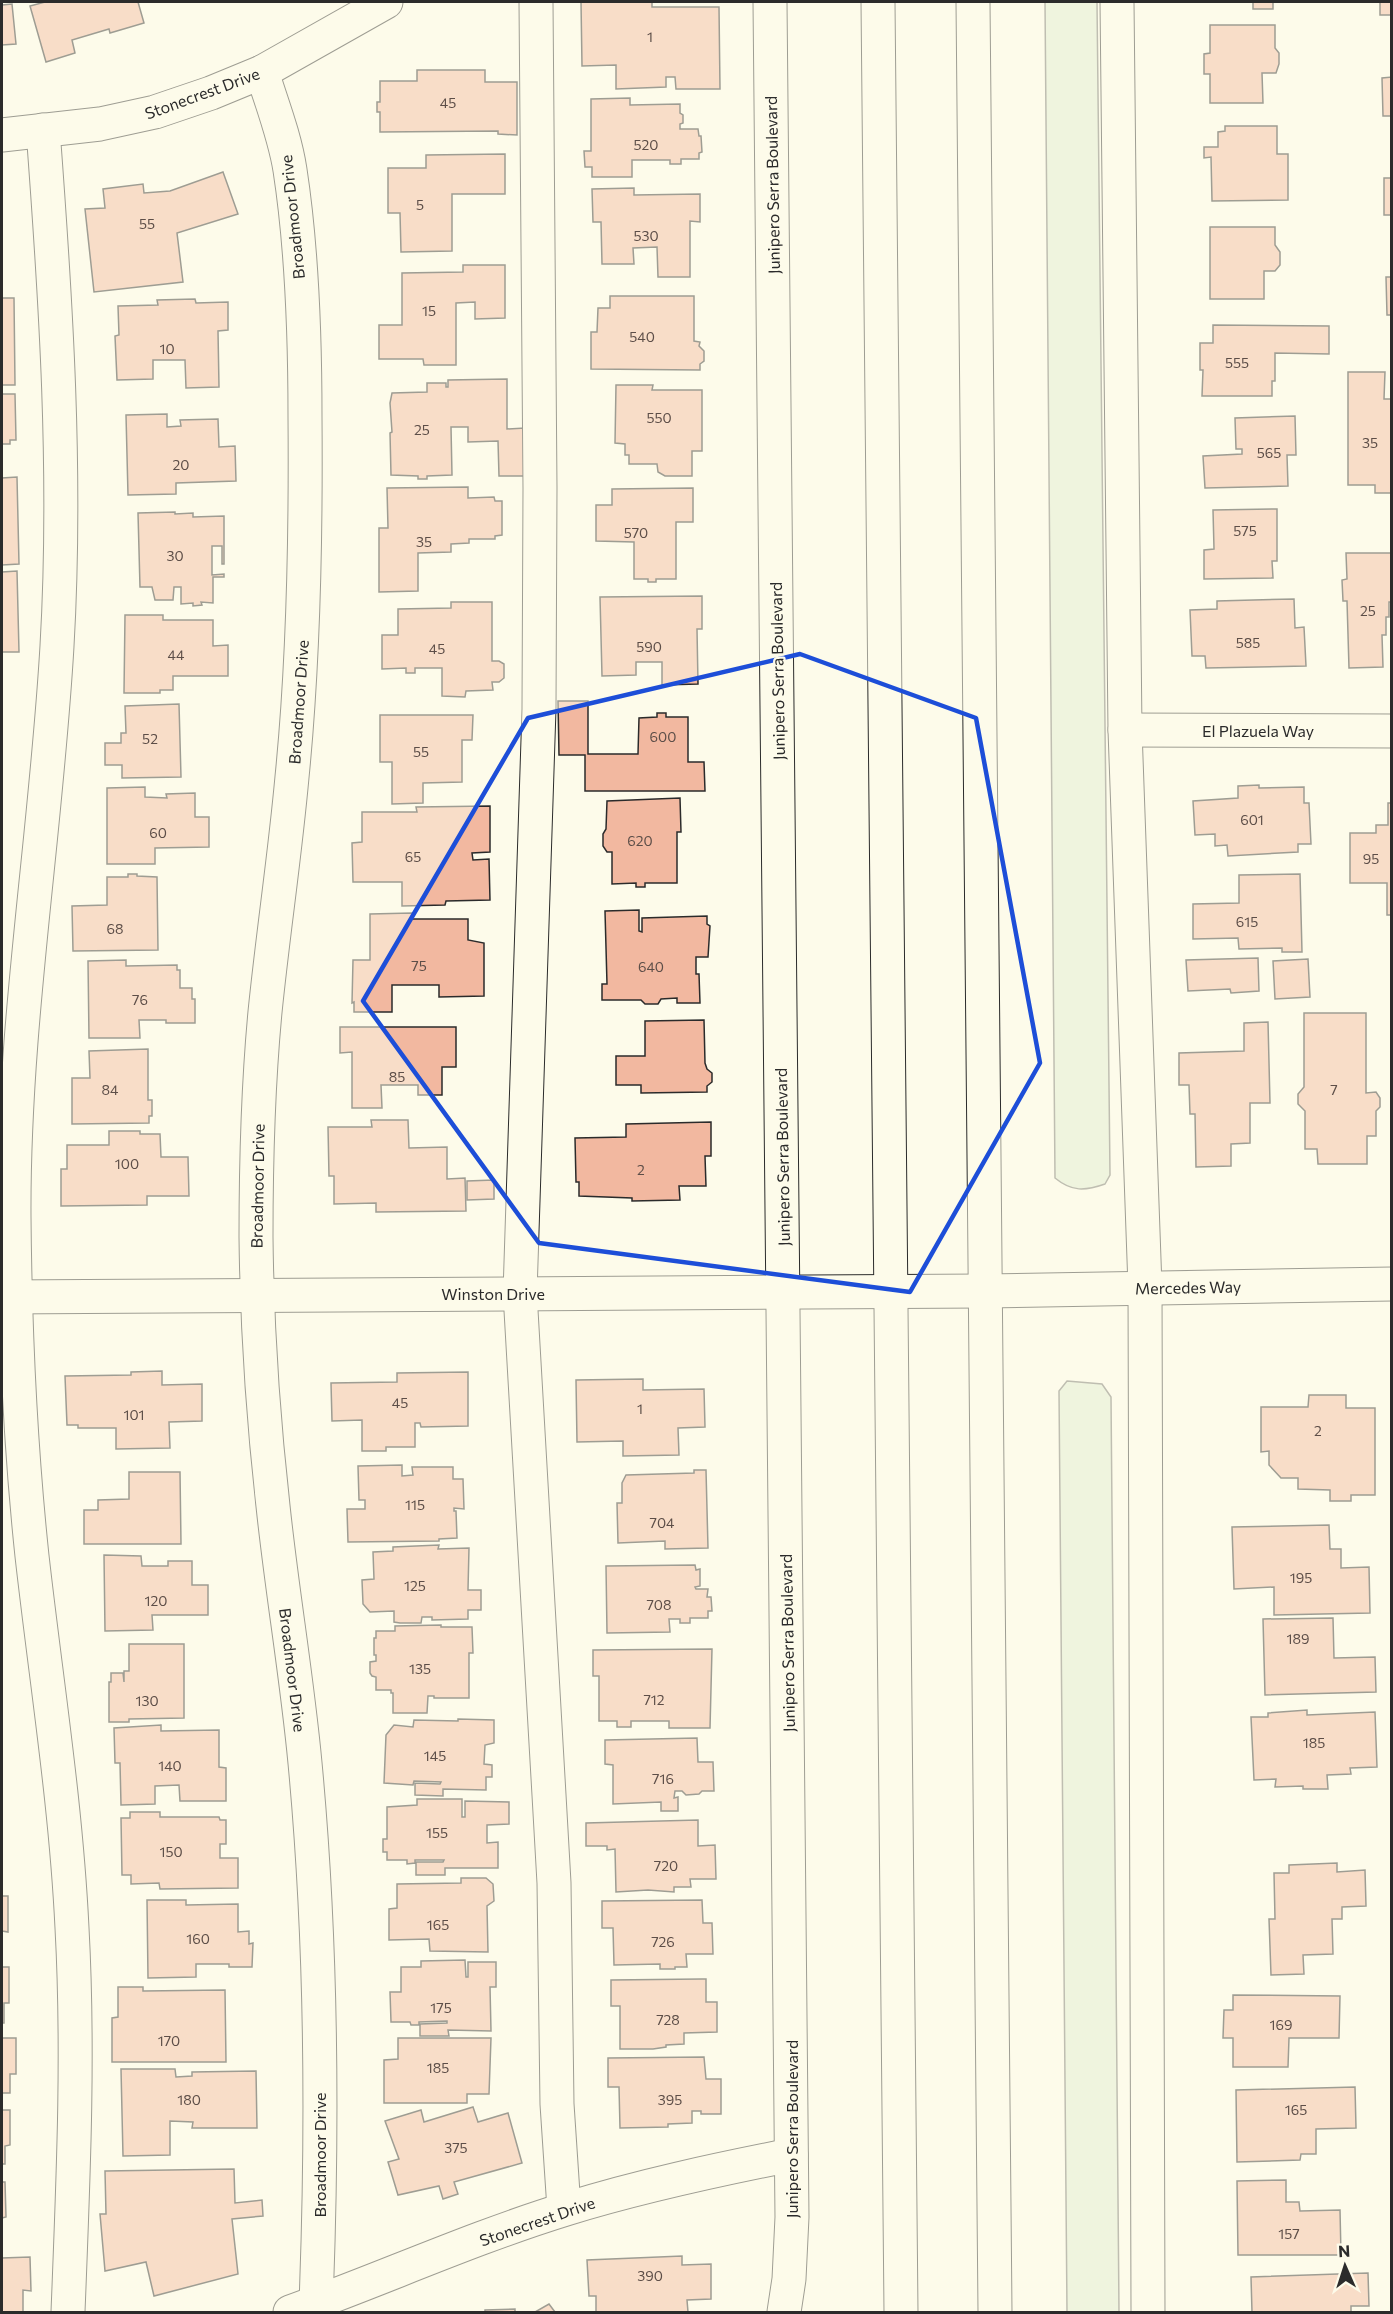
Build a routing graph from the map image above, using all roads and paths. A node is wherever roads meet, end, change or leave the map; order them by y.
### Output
1 (386, 2) edge
2 (536, 2) edge
3 (770, 2) edge
4 (878, 2) edge
5 (973, 2) edge
6 (1117, 2) edge
7 (262, 72) junction
8 (43, 130) junction
9 (2, 135) edge
10 (1125, 730) junction
11 (1392, 731) edge
12 (1392, 1284) edge
13 (1145, 1287) junction
14 (891, 1291) junction
15 (985, 1291) junction
16 (784, 1292) junction
17 (520, 1293) junction
18 (257, 1295) junction
19 (9, 1297) edge
20 (791, 2155) junction
21 (564, 2209) junction
22 (303, 2308) edge
23 (68, 2313) edge
24 (784, 2313) edge
25 (902, 2313) edge
26 (995, 2313) edge
27 (1148, 2313) edge

1 - 7 street, Stonecrest Drive
2 - 17 street
3 - 16 street, Junipero Serra Boulevard
4 - 14 street
5 - 15 street
6 - 10 street
7 - 8 street, Stonecrest Drive
7 - 18 street, Broadmoor Drive
8 - 9 street, Stonecrest Drive
8 - 19 street
10 - 11 street, El Plazuela Way
10 - 13 street
12 - 13 street, Mercedes Way
13 - 15 street, Mercedes Way
13 - 27 street
14 - 15 street, Winston Drive
14 - 16 street, Winston Drive
14 - 25 street
15 - 26 street
16 - 17 street, Winston Drive
16 - 20 street, Junipero Serra Boulevard
17 - 18 street, Winston Drive
17 - 21 street
18 - 19 street, Winston Drive
18 - 22 street, Broadmoor Drive
19 - 23 street
20 - 21 street, Stonecrest Drive
20 - 24 street, Junipero Serra Boulevard
21 - 22 street, Stonecrest Drive

